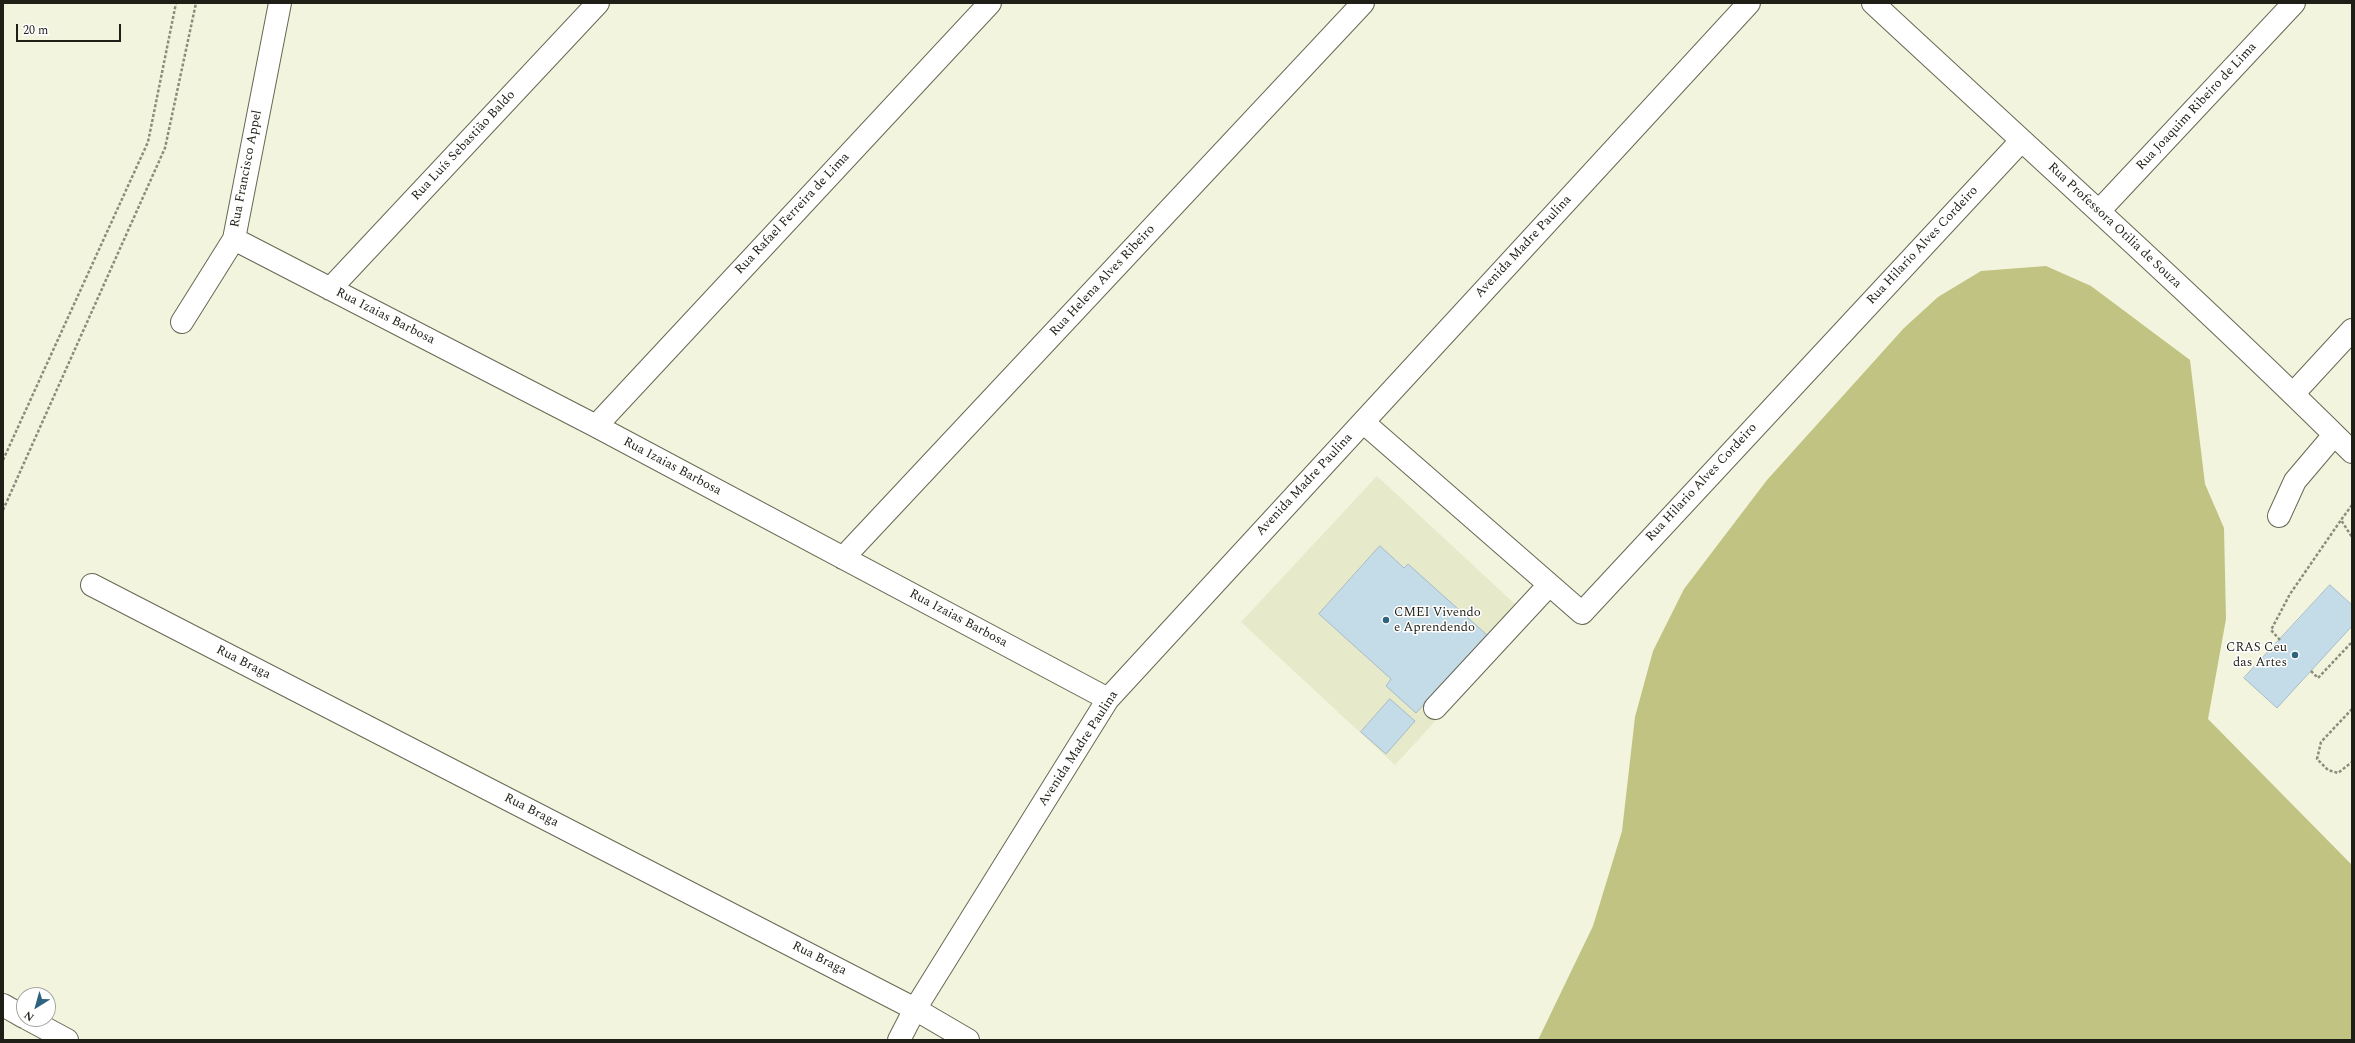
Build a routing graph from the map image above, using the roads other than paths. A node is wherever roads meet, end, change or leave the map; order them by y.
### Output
1 (280, 3) edge
2 (598, 3) edge
3 (990, 3) edge
4 (1363, 3) edge
5 (1749, 3) edge
6 (1873, 3) edge
7 (2294, 3) edge
8 (2021, 141) junction
9 (2099, 211) junction
10 (234, 239) junction
11 (330, 289) junction
12 (182, 322) dead end
13 (2352, 330) edge
14 (2294, 394) junction
15 (1363, 422) junction
16 (596, 426) junction
17 (2334, 435) junction
18 (2352, 452) edge
19 (2279, 516) dead end
20 (843, 558) junction
21 (92, 585) dead end
22 (1549, 585) junction
23 (1108, 699) junction
24 (1435, 708) dead end
25 (3, 1005) edge
26 (915, 1009) junction
27 (16, 1012) edge
28 (43, 1027) edge
29 (67, 1040) edge
30 (899, 1040) edge
31 (968, 1040) edge

1 - 10 street, Rua Francisco Appel
2 - 11 street, Rua Luís Sebastião Baldo
3 - 16 street, Rua Rafael Ferreira de Lima
4 - 20 street, Rua Helena Alves Ribeiro
5 - 15 street, Avenida Madre Paulina
6 - 8 street, Rua Professora Otilia de Souza
7 - 9 street, Rua Joaquim Ribeiro de Lima
8 - 9 street, Rua Professora Otilia de Souza
8 - 22 street, Rua Hilario Alves Cordeiro
9 - 14 street, Rua Professora Otilia de Souza
10 - 11 street, Rua Izaias Barbosa
10 - 12 street, Rua Francisco Appel
11 - 16 street, Rua Izaias Barbosa
13 - 14 street
14 - 17 street, Rua Professora Otilia de Souza
15 - 22 street, Rua Hilario Alves Cordeiro
15 - 23 street, Avenida Madre Paulina
16 - 20 street, Rua Izaias Barbosa
17 - 18 street, Rua Professora Otilia de Souza
17 - 19 street
20 - 23 street, Rua Izaias Barbosa
21 - 26 street, Rua Braga
22 - 24 street
23 - 26 street, Avenida Madre Paulina
25 - 27 street
26 - 30 street, Avenida Madre Paulina
26 - 31 street, Rua Braga
28 - 29 street

